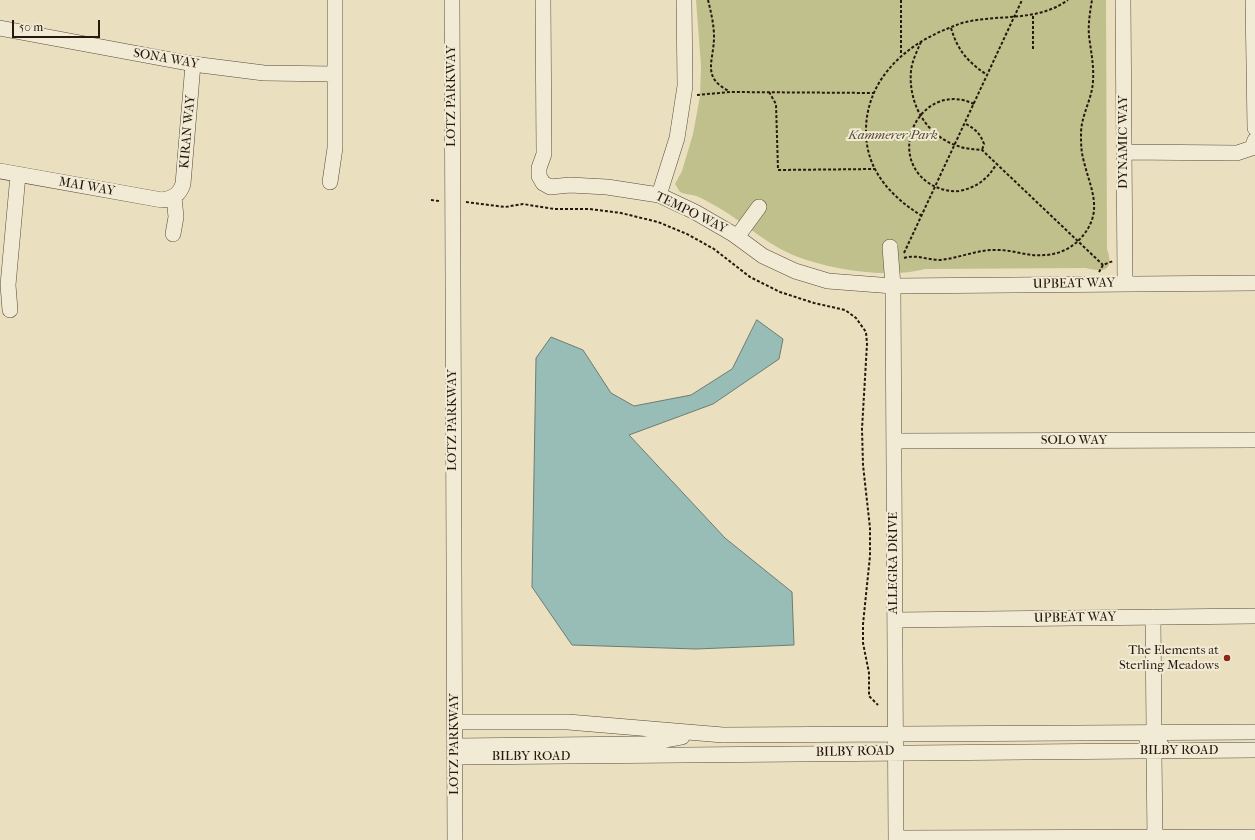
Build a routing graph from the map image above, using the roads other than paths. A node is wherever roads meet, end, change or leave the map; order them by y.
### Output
1 (335, 0) edge
2 (452, 0) edge
3 (543, 0) edge
4 (684, 0) edge
5 (1123, 0) edge
6 (1253, 0) edge
7 (0, 28) edge
8 (193, 64) junction
9 (334, 74) junction
10 (1255, 128) edge
11 (1255, 140) edge
12 (1124, 152) junction
13 (0, 171) edge
14 (18, 174) junction
15 (330, 182) dead end
16 (659, 195) junction
17 (174, 198) junction
18 (759, 207) dead end
19 (173, 234) dead end
20 (737, 237) junction
21 (890, 247) dead end
22 (1125, 283) junction
23 (1255, 283) edge
24 (893, 286) junction
25 (10, 310) dead end
26 (1255, 440) edge
27 (894, 441) junction
28 (1255, 616) edge
29 (1153, 617) junction
30 (895, 620) junction
31 (455, 722) junction
32 (1154, 732) junction
33 (1255, 732) edge
34 (895, 734) junction
35 (722, 735) junction
36 (1255, 739) edge
37 (1255, 750) edge
38 (1154, 751) junction
39 (455, 752) junction
40 (895, 752) junction
41 (1042, 752) junction
42 (1255, 837) edge
43 (896, 839) edge
44 (1155, 839) edge
45 (455, 840) edge

1 - 9 street
2 - 31 street, LOTZ PARKWAY
3 - 16 street, TEMPO WAY
4 - 16 street
5 - 12 street, DYNAMIC WAY
6 - 10 street
7 - 8 street, SONA WAY
8 - 9 street, SONA WAY
8 - 17 street, KIRAN WAY
9 - 15 street
11 - 12 street
12 - 22 street, DYNAMIC WAY
13 - 14 street, MAI WAY
14 - 17 street, MAI WAY
14 - 25 street
16 - 20 street, TEMPO WAY
17 - 19 street
18 - 20 street
20 - 24 street, TEMPO WAY
21 - 24 street, ALLEGRA DRIVE
22 - 23 street, UPBEAT WAY
22 - 24 street, UPBEAT WAY
24 - 27 street, ALLEGRA DRIVE
26 - 27 street, SOLO WAY
27 - 30 street, ALLEGRA DRIVE
28 - 29 street, UPBEAT WAY
29 - 30 street, UPBEAT WAY
29 - 32 street
30 - 34 street, ALLEGRA DRIVE
31 - 35 street, BILBY ROAD
31 - 39 street, LOTZ PARKWAY
32 - 33 street, BILBY ROAD
32 - 34 street, BILBY ROAD
32 - 41 street
34 - 35 street, BILBY ROAD
34 - 40 street, ALLEGRA DRIVE
35 - 39 street, BILBY ROAD
36 - 38 street
37 - 38 street, BILBY ROAD
38 - 41 street, BILBY ROAD
38 - 44 street
39 - 40 street, BILBY ROAD
39 - 45 street, LOTZ PARKWAY
40 - 41 street, BILBY ROAD
40 - 43 street, ALLEGRA DRIVE
42 - 44 street
43 - 44 street

